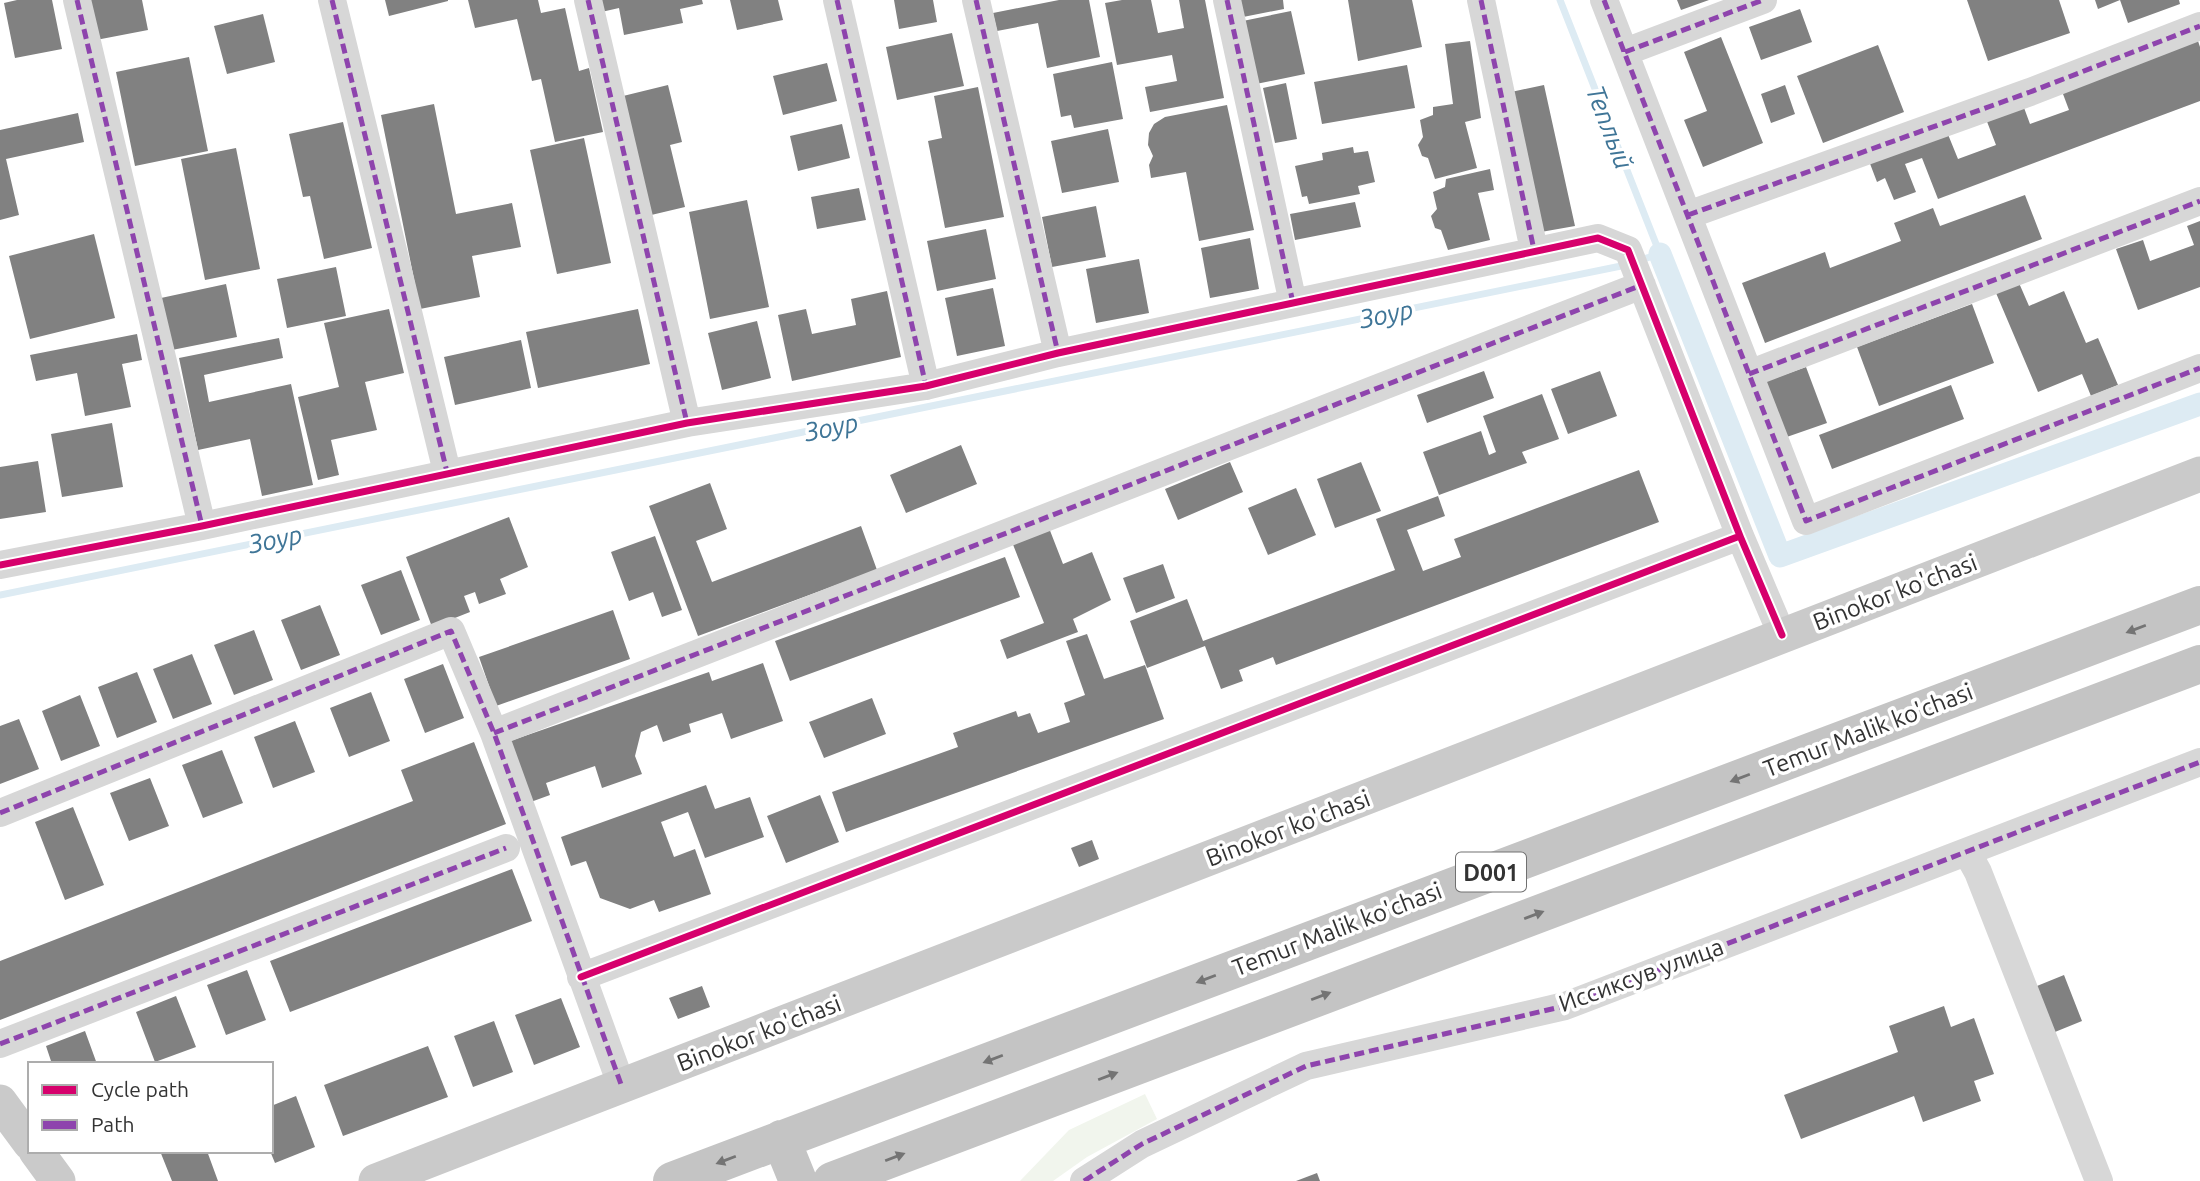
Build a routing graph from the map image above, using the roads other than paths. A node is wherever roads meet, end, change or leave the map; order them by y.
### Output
1 (78, 0) edge
2 (332, 0) edge
3 (588, 0) edge
4 (837, 0) edge
5 (976, 0) edge
6 (1227, 0) edge
7 (1481, 0) edge
8 (1604, 0) edge
9 (1763, 0) edge
10 (2200, 26) edge
11 (1625, 52) junction
12 (2200, 201) edge
13 (1688, 215) junction
14 (1534, 250) junction
15 (1642, 285) junction
16 (1293, 303) junction
17 (1058, 353) junction
18 (2200, 368) edge
19 (1749, 374) junction
20 (926, 386) junction
21 (687, 423) junction
22 (447, 472) junction
23 (2200, 474) edge
24 (202, 526) junction
25 (1740, 536) junction
26 (0, 565) edge
27 (2200, 605) edge
28 (1782, 635) junction
29 (2200, 663) edge
30 (494, 733) junction
31 (2200, 762) edge
32 (0, 813) edge
33 (506, 848) dead end
34 (1967, 852) junction
35 (581, 977) junction
36 (0, 1044) edge
37 (622, 1087) junction
38 (0, 1102) edge
39 (781, 1139) junction
40 (28, 1140) edge
41 (37, 1153) edge
42 (58, 1181) edge
43 (376, 1181) edge
44 (672, 1181) edge
45 (798, 1181) edge
46 (832, 1181) edge
47 (1084, 1181) edge
48 (2099, 1181) edge

1 - 24 street
2 - 22 street
3 - 21 street
4 - 20 street
5 - 17 street
6 - 16 street
7 - 14 street
8 - 11 street
9 - 11 street
10 - 13 street
11 - 13 street
12 - 19 street
13 - 19 street
14 - 15 street
14 - 16 street
15 - 25 street
15 - 30 street
16 - 17 street
17 - 20 street
18 - 19 street
20 - 21 street
21 - 22 street
22 - 24 street
23 - 28 main road, Binokor ko'chasi
24 - 26 street
25 - 28 street
25 - 35 street
27 -> 39 highway, Temur Malik ko'chasi / D001
28 - 37 main road, Binokor ko'chasi
46 -> 29 highway, D001
30 - 32 street
30 - 35 street
31 - 34 street, Иссиксув улица
33 - 36 street
34 - 47 street, Иссиксув улица
34 - 48 street
35 - 37 street
37 - 43 main road, Binokor ko'chasi
38 - 40 main road
39 -> 44 highway, Temur Malik ko'chasi / D001
39 - 45 highway
41 - 42 main road

